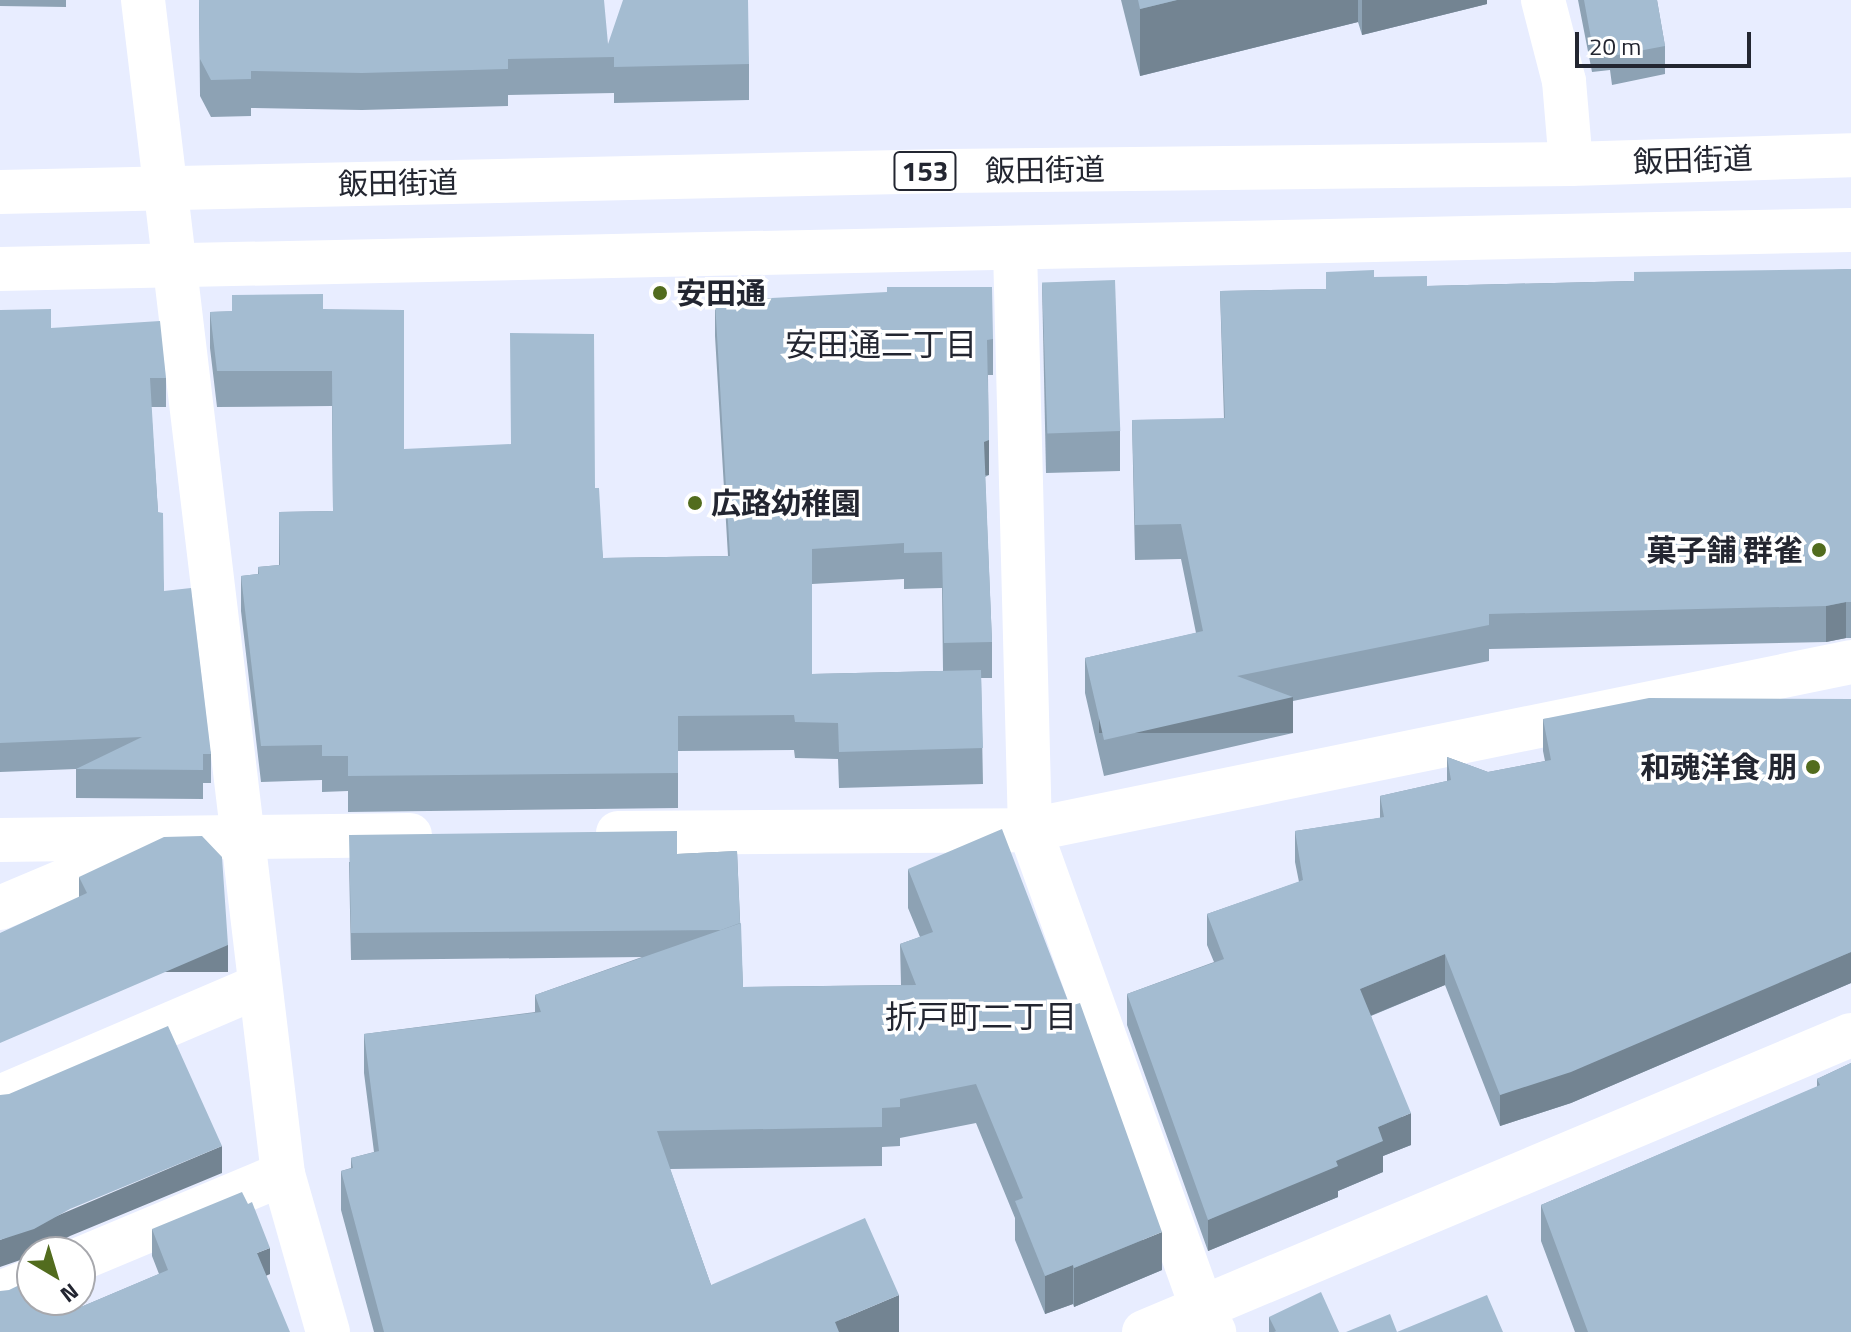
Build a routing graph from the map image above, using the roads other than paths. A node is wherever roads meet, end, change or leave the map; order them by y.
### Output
1 (143, 0) edge
2 (1543, 0) edge
3 (1851, 155) edge
4 (1571, 164) junction
5 (168, 188) junction
6 (0, 192) edge
7 (1851, 230) edge
8 (1015, 250) junction
9 (177, 266) junction
10 (0, 269) edge
11 (1851, 662) edge
12 (1030, 830) junction
13 (572, 834) edge
14 (446, 835) edge
15 (167, 837) junction
16 (241, 837) junction
17 (0, 840) edge
18 (0, 908) edge
19 (259, 986) junction
20 (1851, 1035) edge
21 (0, 1097) edge
22 (283, 1174) junction
23 (96, 1252) edge
24 (1208, 1320) edge
25 (328, 1332) edge
26 (1144, 1332) edge

1 - 5 main road
2 - 4 main road
3 - 4 main road, 飯田街道 / 153
4 - 5 main road, 飯田街道 / 153
5 - 6 main road, 飯田街道 / 153
5 - 9 main road
7 - 8 main road
8 - 9 main road
8 - 12 main road
9 - 10 main road
9 - 16 main road
11 - 12 main road
12 - 13 main road
12 - 24 main road
14 - 16 main road
15 - 16 main road
15 - 17 main road
15 - 18 main road
16 - 19 main road
19 - 21 main road
19 - 22 main road
20 - 24 main road
22 - 23 main road
22 - 25 main road
24 - 26 main road

